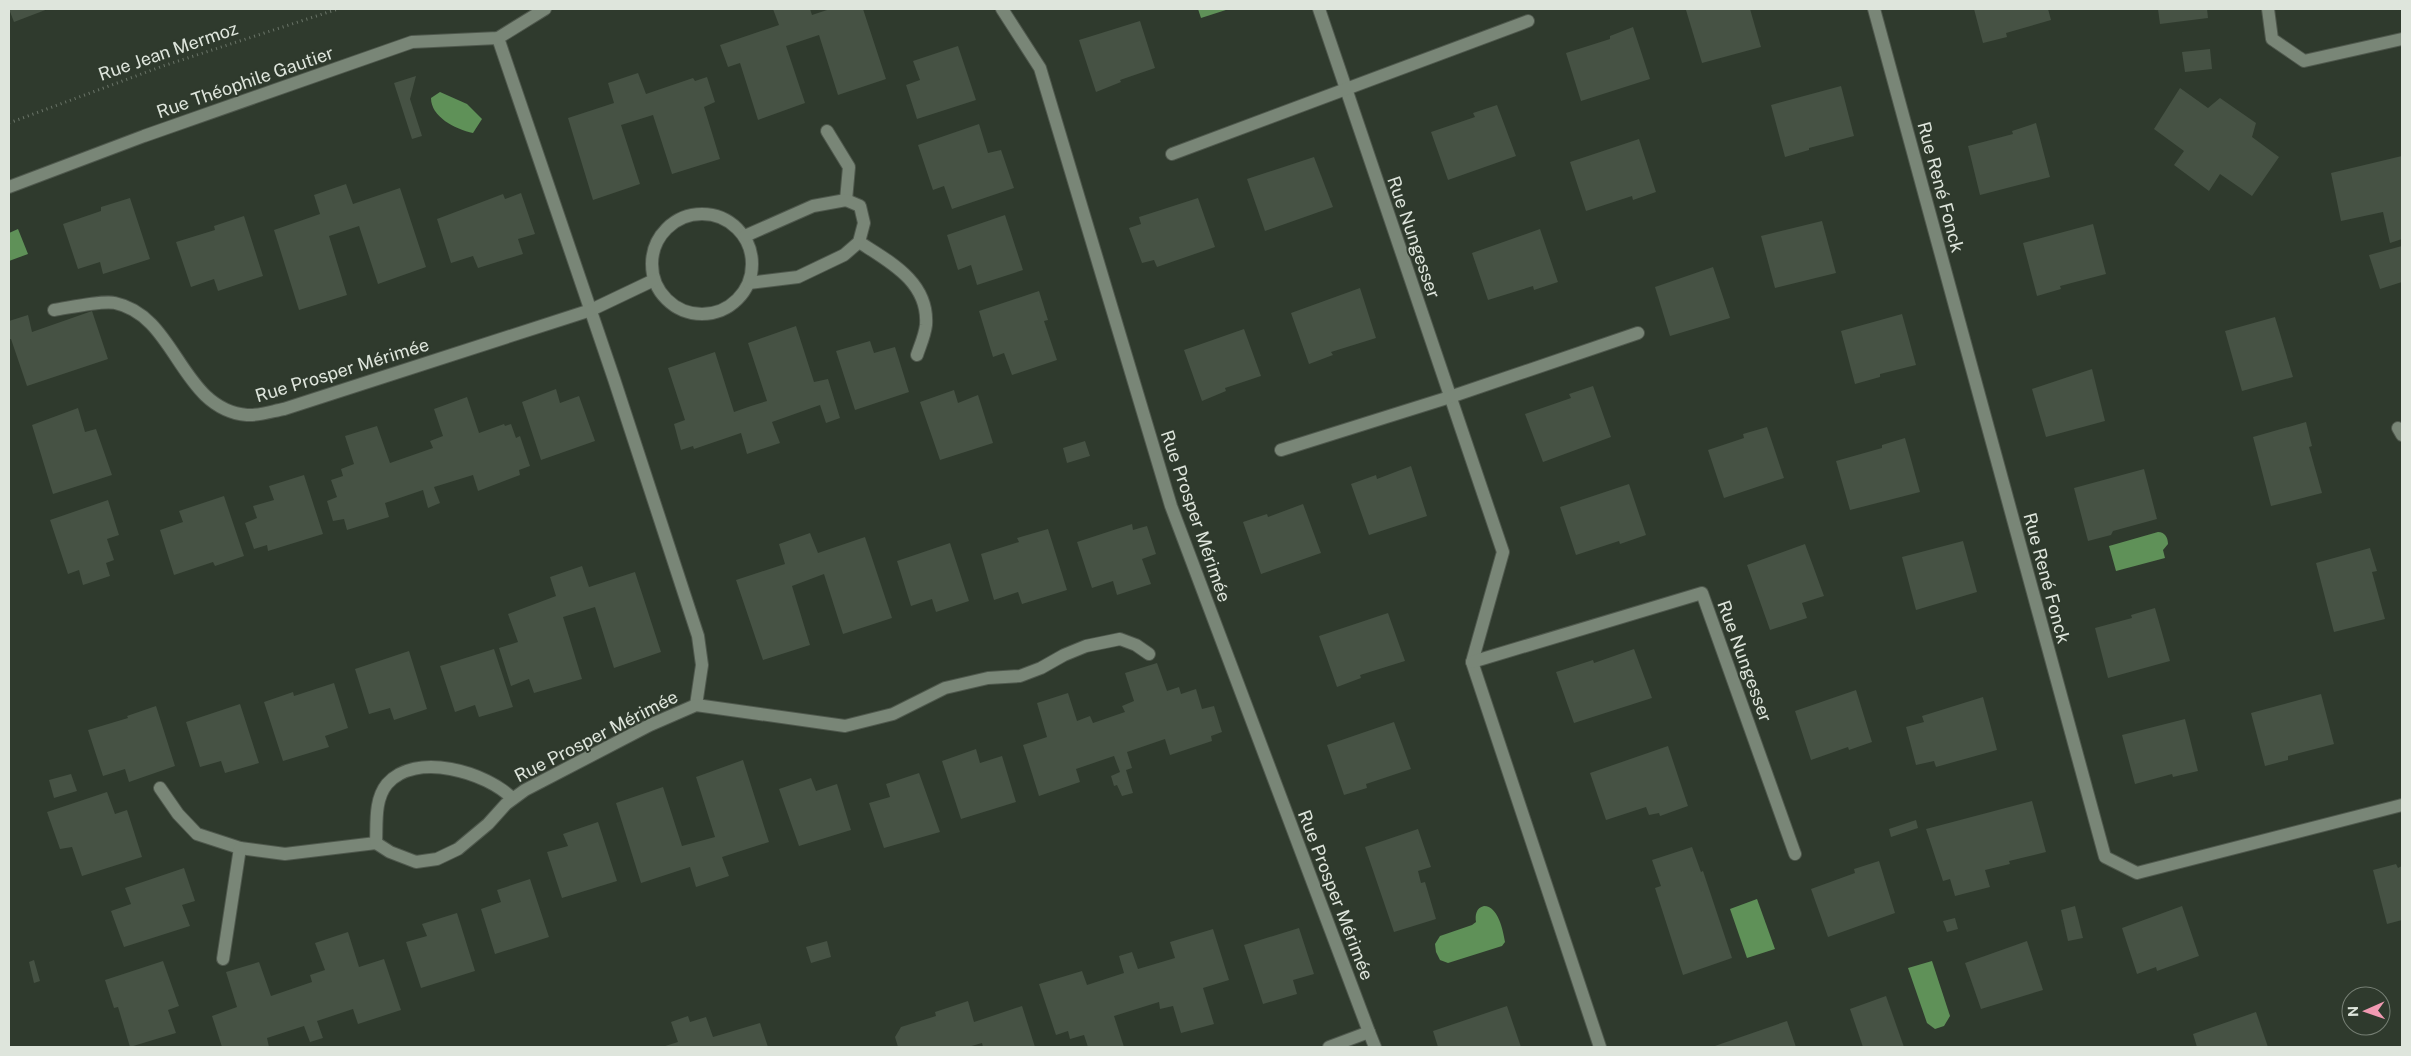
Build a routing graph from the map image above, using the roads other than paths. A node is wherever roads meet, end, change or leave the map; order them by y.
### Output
1 (545, 9) edge
2 (1002, 9) edge
3 (1318, 9) edge
4 (1874, 9) edge
5 (2268, 9) edge
6 (1528, 21) dead end
7 (498, 38) junction
8 (2402, 39) edge
9 (1345, 88) junction
10 (827, 131) dead end
11 (1172, 154) dead end
12 (9, 187) edge
13 (846, 200) junction
14 (745, 236) junction
15 (859, 242) junction
16 (654, 280) junction
17 (749, 283) junction
18 (54, 310) dead end
19 (591, 310) junction
20 (1638, 333) dead end
21 (917, 355) dead end
22 (1450, 398) junction
23 (1281, 450) dead end
24 (1149, 654) dead end
25 (1472, 662) junction
26 (696, 705) junction
27 (160, 788) dead end
28 (512, 799) junction
29 (2402, 805) edge
30 (376, 843) junction
31 (240, 848) junction
32 (1795, 854) dead end
33 (223, 959) dead end
34 (1369, 1032) junction
35 (1329, 1047) edge
36 (1375, 1047) edge
37 (1600, 1047) edge

1 - 7 street
2 - 34 street, Rue Prosper Mérimée
3 - 9 street, Rue Nungesser
4 - 29 street, Rue René Fonck
5 - 8 street
6 - 9 street
7 - 12 street, Rue Théophile Gautier
7 - 19 street, Rue Prosper Mérimée
9 - 11 street
9 - 22 street, Rue Nungesser
10 - 13 street
13 - 14 street
13 - 15 street
14 - 16 street
14 - 17 street
15 - 17 street
15 - 21 street
16 - 17 street
16 - 19 street, Rue Prosper Mérimée
18 - 19 street, Rue Prosper Mérimée
19 - 26 street, Rue Prosper Mérimée
20 - 22 street
22 - 23 street
22 - 25 street, Rue Nungesser
24 - 26 street, Rue Prosper Mérimée
25 - 32 street, Rue Nungesser
25 - 37 street
26 - 28 street, Rue Prosper Mérimée
27 - 31 street
28 - 30 street, Rue Prosper Mérimée
28 - 30 street, Rue Prosper Mérimée
30 - 31 street
31 - 33 street
34 - 35 street
34 - 36 street, Rue Prosper Mérimée

